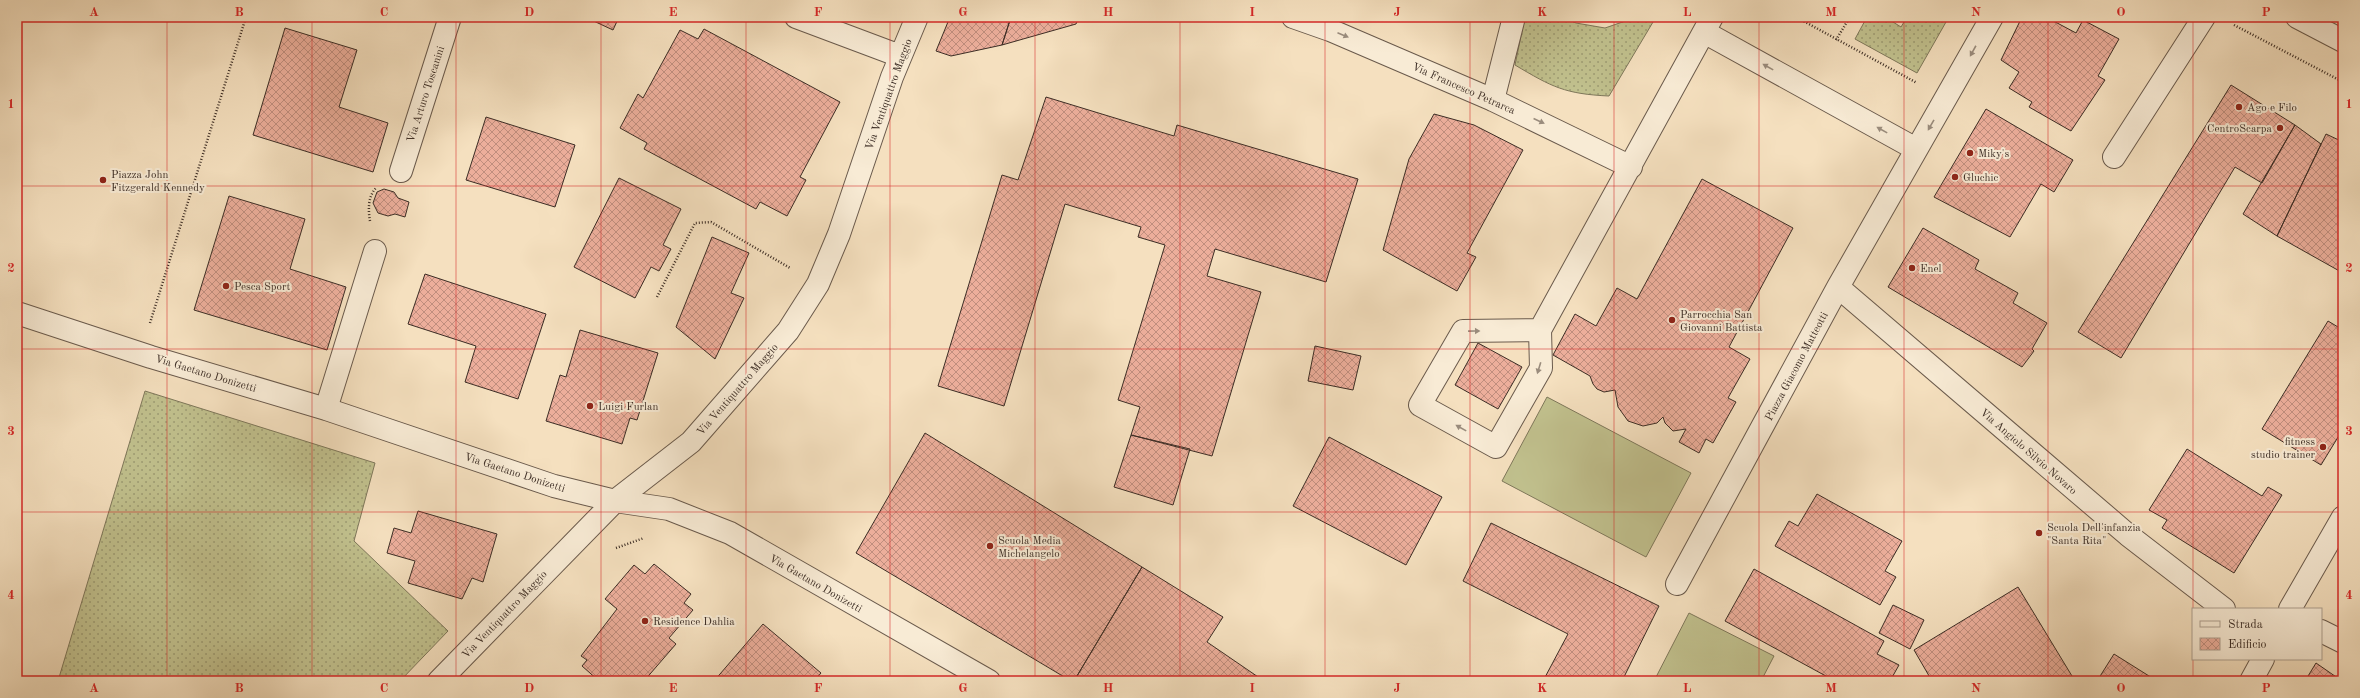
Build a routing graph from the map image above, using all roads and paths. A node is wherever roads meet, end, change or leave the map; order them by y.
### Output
1 (246, 17) edge
2 (450, 17) edge
3 (796, 17) edge
4 (917, 17) edge
5 (1293, 17) edge
6 (1514, 17) edge
7 (1796, 17) edge
8 (1850, 17) edge
9 (1992, 17) edge
10 (2204, 17) edge
11 (2297, 17) edge
12 (2232, 24) dead end
13 (1708, 25) edge
14 (1836, 40) junction
15 (2343, 42) edge
16 (900, 56) junction
17 (2343, 82) edge
18 (1493, 100) junction
19 (1945, 100) junction
20 (1916, 149) junction
21 (2114, 157) dead end
22 (1631, 167) junction
23 (401, 171) joint
24 (375, 251) joint
25 (818, 284) junction
26 (1838, 288) junction
27 (657, 297) dead end
28 (17, 313) edge
29 (150, 323) dead end
30 (1540, 330) junction
31 (326, 409) junction
32 (615, 501) junction
33 (2343, 517) edge
34 (648, 537) dead end
35 (613, 549) dead end
36 (1677, 584) dead end
37 (2223, 608) edge
38 (2291, 608) edge
39 (2322, 632) edge
40 (2343, 642) edge
41 (2262, 660) edge
42 (438, 681) edge
43 (989, 681) edge
44 (2251, 681) edge

1 - 29 path
2 - 23 street, Via Arturo Toscanini
3 - 16 street
4 - 16 street, Via Ventiquattro Maggio
5 -> 18 street, Via Francesco Petrarca
6 - 18 street
7 - 14 path
8 - 14 path
9 -> 19 street, Piazza Giacomo Matteotti
10 - 21 street
11 - 15 street
12 - 17 path
20 -> 13 street
13 - 22 street
14 - 19 path
16 - 25 street, Via Ventiquattro Maggio
18 -> 22 street, Via Francesco Petrarca
19 -> 20 street, Piazza Giacomo Matteotti
20 - 26 street, Piazza Giacomo Matteotti
22 - 30 street
23 - 24 path
24 - 31 street
25 - 27 path
25 - 32 street, Via Ventiquattro Maggio
26 - 36 street, Piazza Giacomo Matteotti
26 - 37 street, Via Angiolo Silvio Novaro
28 - 31 street, Via Gaetano Donizetti
30 -> 30 street
31 - 32 street, Via Gaetano Donizetti
32 - 42 street, Via Ventiquattro Maggio
32 - 43 street, Via Gaetano Donizetti
33 - 38 street
34 - 35 path
39 - 40 street
41 - 44 street

